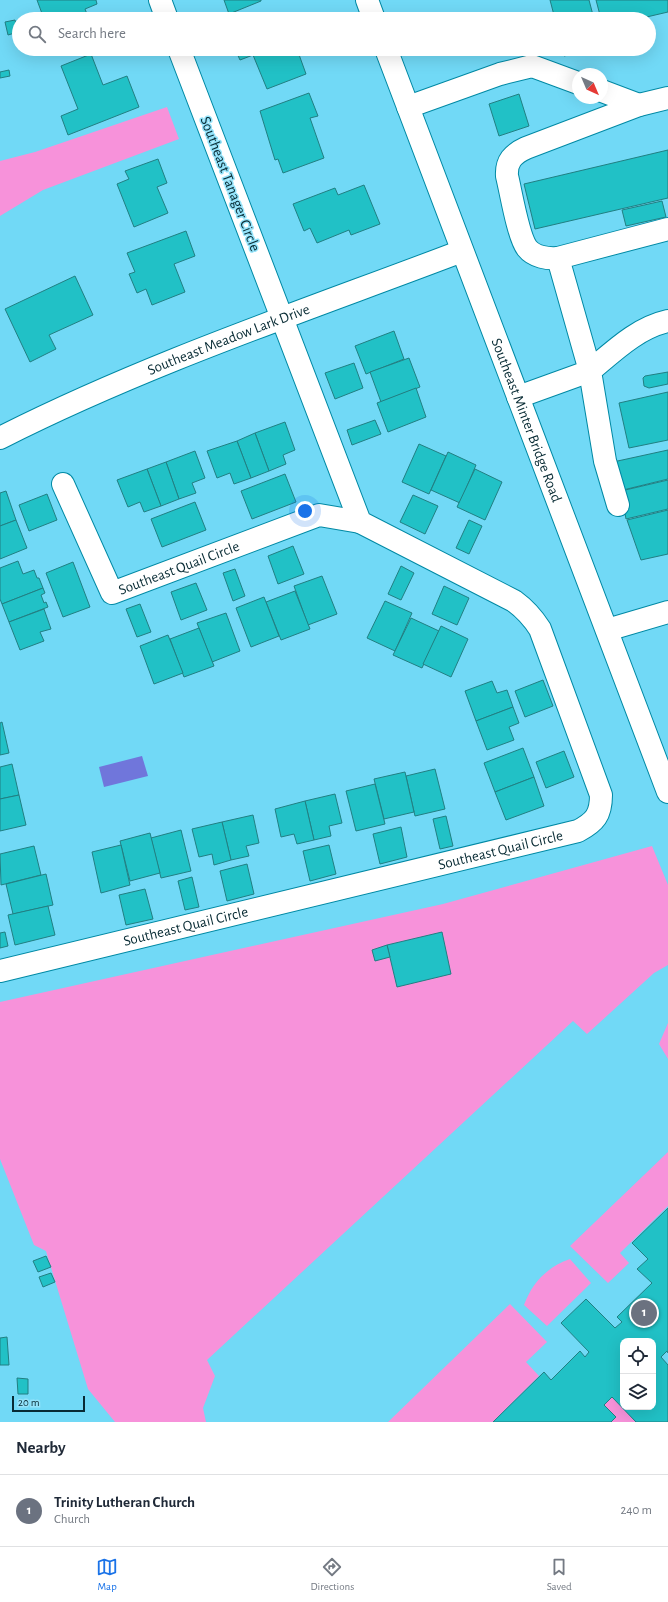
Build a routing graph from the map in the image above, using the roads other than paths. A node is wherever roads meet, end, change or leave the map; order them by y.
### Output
1 (160, 0) edge
2 (367, 0) edge
3 (164, 12) edge
4 (371, 12) edge
5 (182, 56) edge
6 (389, 56) edge
7 (572, 81) edge
8 (608, 93) edge
9 (668, 98) edge
10 (638, 105) junction
11 (408, 107) junction
12 (668, 230) edge
13 (462, 251) junction
14 (558, 258) junction
15 (282, 319) junction
16 (668, 321) edge
17 (590, 370) junction
18 (518, 397) junction
19 (0, 438) edge
20 (63, 484) dead end
21 (618, 505) dead end
22 (360, 522) junction
23 (668, 612) edge
24 (607, 630) junction
25 (668, 792) edge
26 (0, 970) edge

1 - 3 street
2 - 4 street
5 - 15 street, Southeast Tanager Circle
6 - 11 street, Southeast Minter Bridge Road
7 - 11 street
8 - 10 street
9 - 10 street
10 - 14 street
11 - 13 street, Southeast Minter Bridge Road
12 - 14 street
13 - 15 street, Southeast Meadow Lark Drive
13 - 18 street, Southeast Minter Bridge Road
14 - 17 street
15 - 19 street, Southeast Meadow Lark Drive
15 - 22 street
16 - 17 street
17 - 18 street
17 - 21 street
18 - 24 street, Southeast Minter Bridge Road
20 - 22 street, Southeast Quail Circle
22 - 26 street, Southeast Quail Circle
23 - 24 street
24 - 25 street, Southeast Minter Bridge Road

